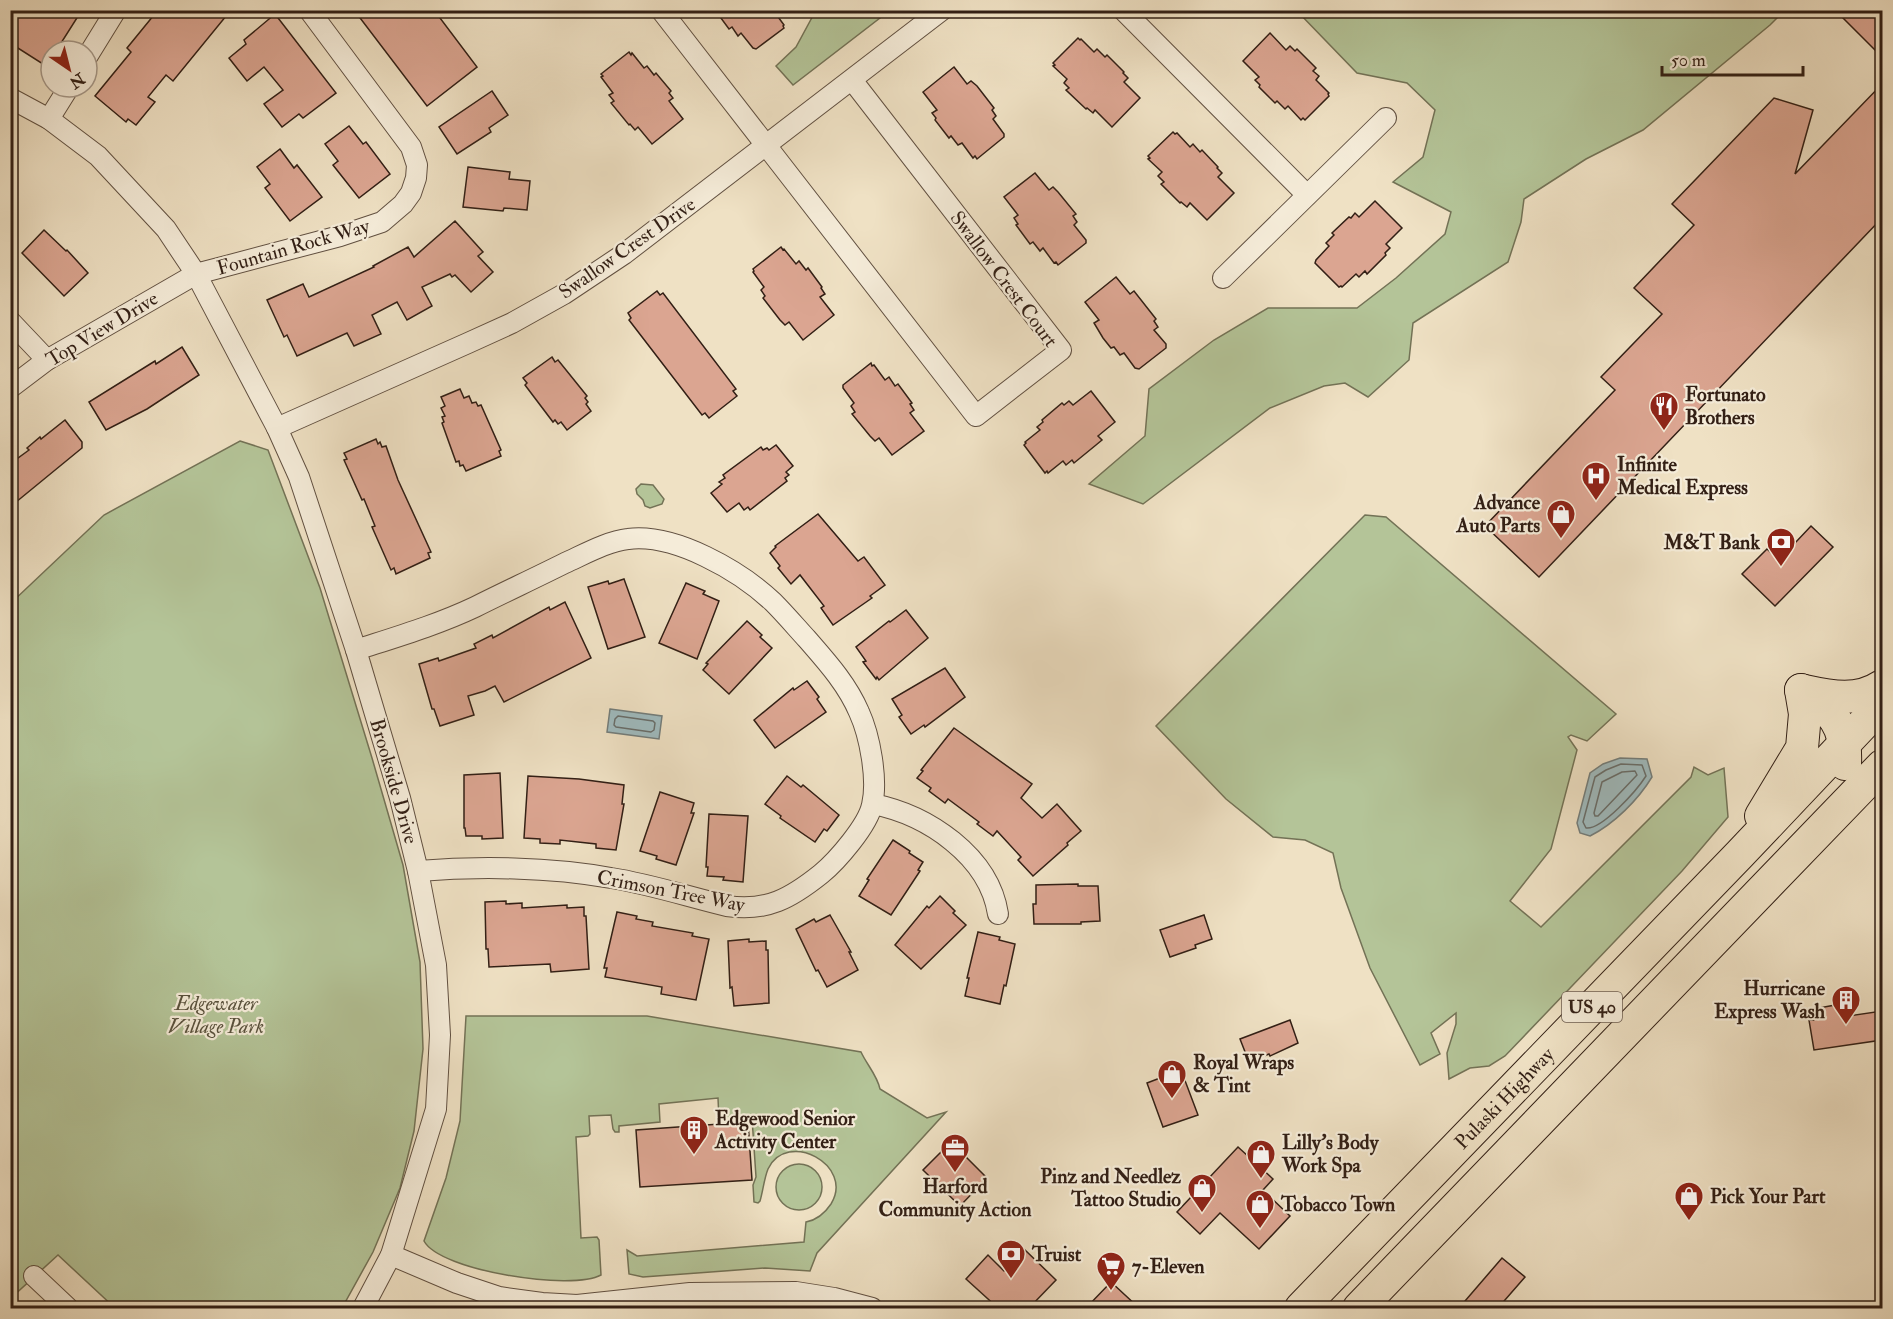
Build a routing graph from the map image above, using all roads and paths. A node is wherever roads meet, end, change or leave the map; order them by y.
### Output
1 (116, 10) edge
2 (309, 10) edge
3 (661, 10) edge
4 (942, 10) edge
5 (1123, 10) edge
6 (98, 39) edge
7 (852, 80) junction
8 (10, 98) edge
9 (62, 99) edge
10 (1386, 118) dead end
11 (49, 119) junction
12 (767, 146) junction
13 (1307, 195) junction
14 (196, 274) junction
15 (1222, 278) dead end
16 (10, 321) edge
17 (47, 360) junction
18 (10, 388) edge
19 (277, 428) junction
20 (356, 650) junction
21 (1882, 686) edge
22 (1801, 690) junction
23 (1882, 704) edge
24 (1882, 732) edge
25 (1845, 744) junction
26 (1876, 772) edge
27 (873, 804) junction
28 (1799, 851) junction
29 (1740, 854) junction
30 (418, 871) junction
31 (998, 914) dead end
32 (391, 1255) junction
33 (34, 1276) dead end
34 (68, 1308) edge
35 (363, 1308) edge
36 (872, 1308) edge
37 (1301, 1308) edge
38 (1359, 1308) edge

1 - 6 street
2 - 14 street, Fountain Rock Way
3 - 12 street
4 - 7 street, Swallow Crest Drive
5 - 13 street
7 - 12 street, Swallow Crest Drive
7 - 12 street, Swallow Crest Court
8 - 11 street, Brookside Drive
9 - 11 street
10 - 13 street
11 - 14 street, Brookside Drive
12 - 19 street, Swallow Crest Drive
13 - 15 street
14 - 17 street, Top View Drive
14 - 19 street, Brookside Drive
16 - 17 street
17 - 18 street, Top View Drive
19 - 20 street, Brookside Drive
20 - 27 street, Crimson Tree Way
20 - 30 street, Brookside Drive
21 - 22 highway
22 - 25 highway
22 - 29 highway
23 - 25 highway, Pulaski Highway / US 40
24 - 26 highway
25 - 28 highway
25 - 29 highway, Pulaski Highway / US 40
26 - 28 highway, US 40
27 - 30 street, Crimson Tree Way
27 - 31 street
28 - 38 highway, US 40
29 - 37 highway, Pulaski Highway / US 40
30 - 32 street, Brookside Drive
32 - 35 street, Brookside Drive
32 - 36 street
33 - 34 street

